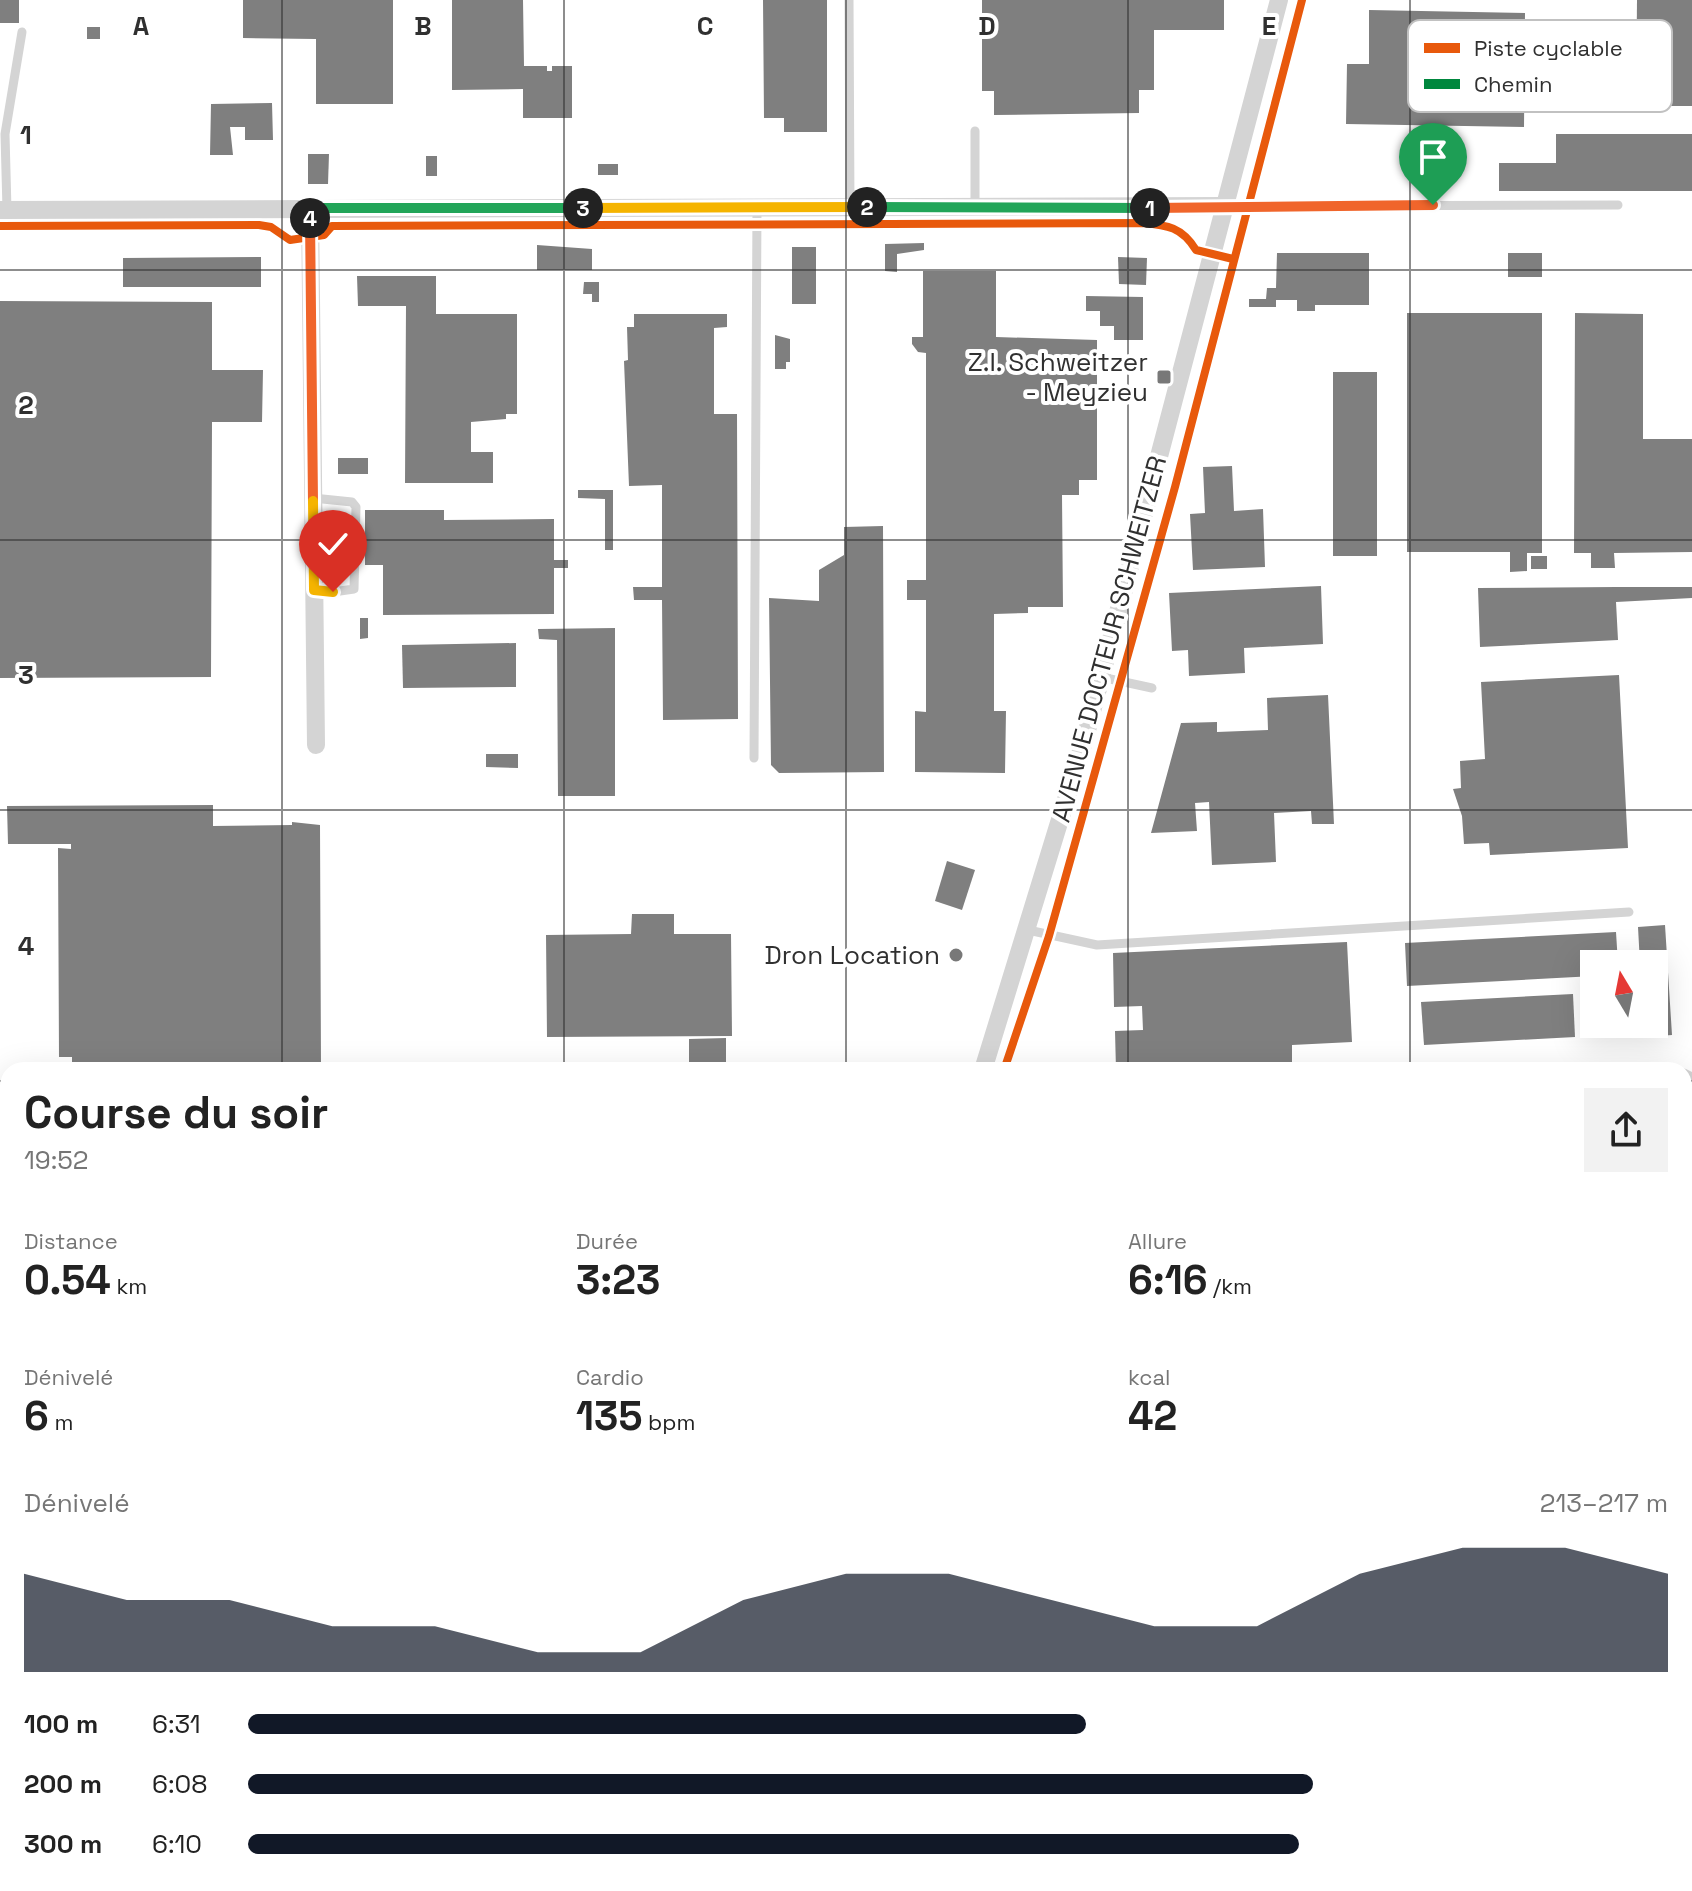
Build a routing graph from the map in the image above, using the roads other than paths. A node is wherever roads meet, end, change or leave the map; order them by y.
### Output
1 (849, 0) edge
2 (1279, 0) edge
3 (22, 32) dead end
4 (975, 131) dead end
5 (1618, 205) dead end
6 (1224, 206) junction
7 (850, 207) junction
8 (310, 208) junction
9 (757, 208) junction
10 (975, 208) junction
11 (3, 210) edge
12 (313, 498) junction
13 (314, 590) junction
14 (1101, 677) junction
15 (1152, 688) dead end
16 (316, 745) dead end
17 (754, 758) dead end
18 (1629, 912) dead end
19 (1028, 930) junction
20 (986, 1062) edge

1 - 7 lane
2 - 6 street, AVENUE DOCTEUR SCHWEITZER
3 - 11 lane
4 - 10 lane
5 - 6 lane
6 - 10 street
6 - 14 street, AVENUE DOCTEUR SCHWEITZER
7 - 9 street
7 - 10 street
8 - 9 street
8 - 11 street
8 - 12 street
9 - 17 lane
12 - 13 street
12 - 13 lane
13 - 16 street
14 - 15 lane
14 - 19 street, AVENUE DOCTEUR SCHWEITZER
18 - 19 lane
19 - 20 street, AVENUE DOCTEUR SCHWEITZER

